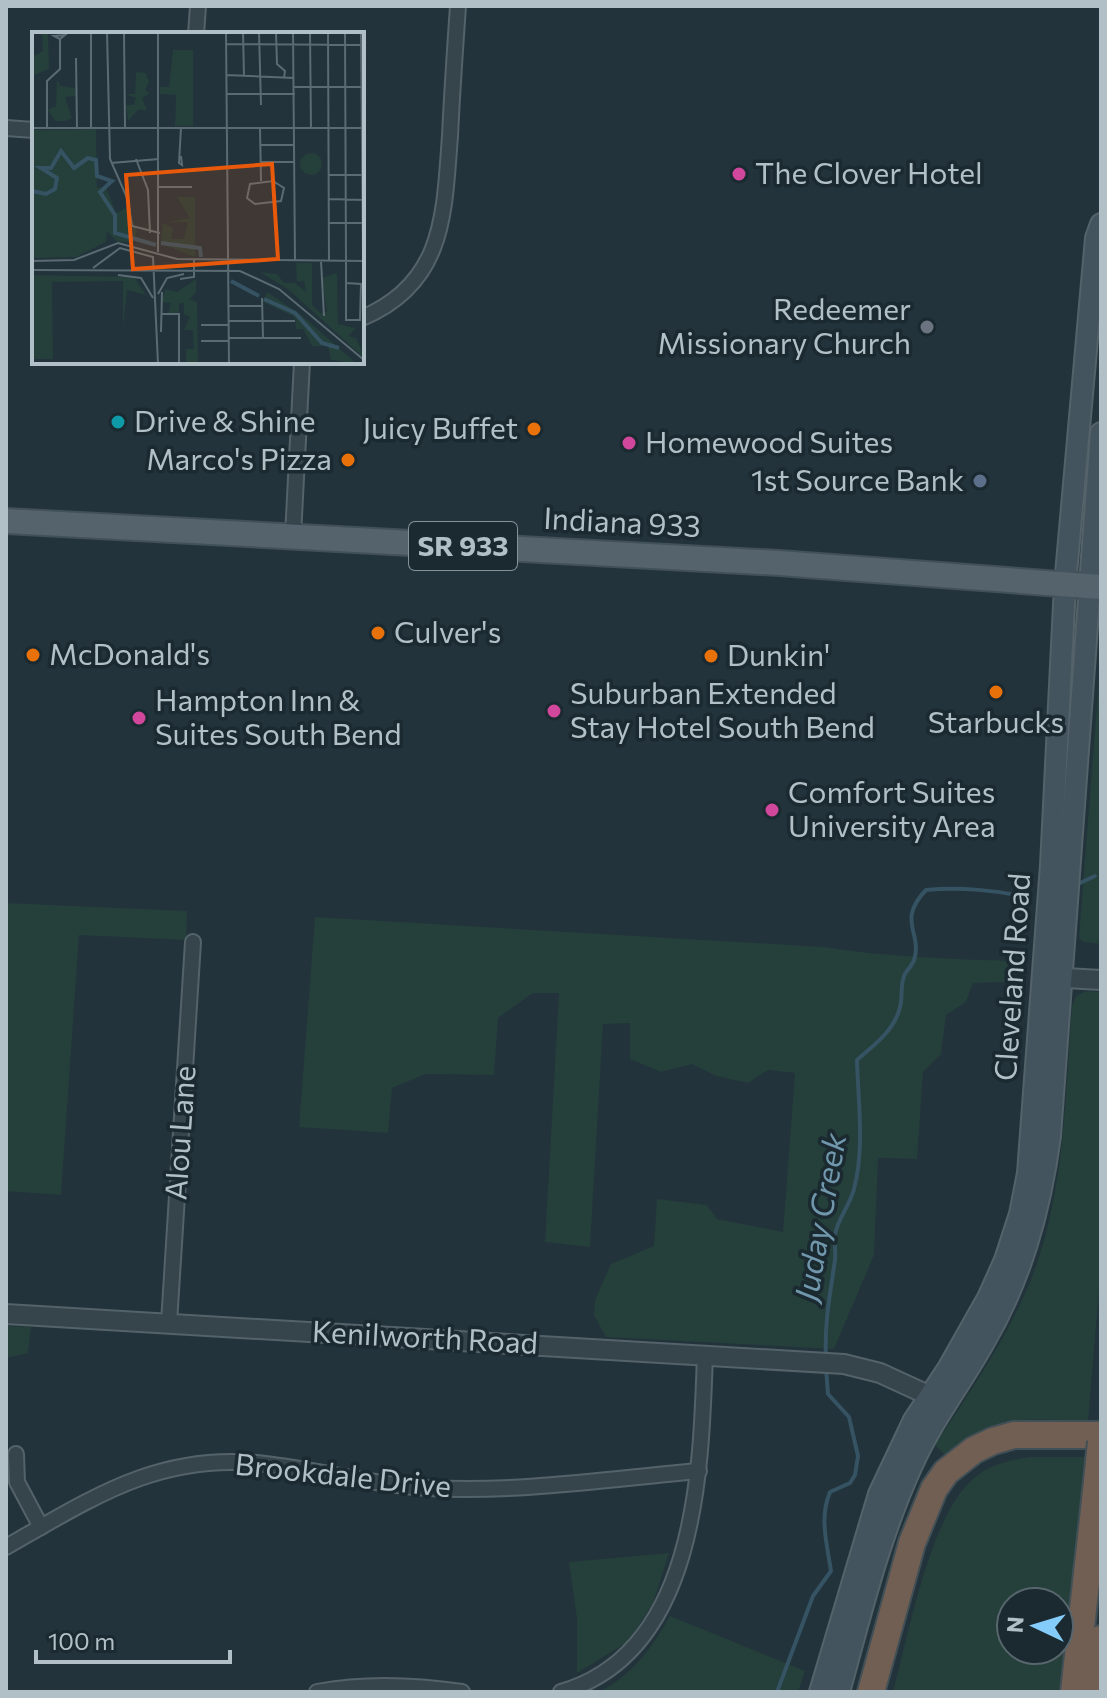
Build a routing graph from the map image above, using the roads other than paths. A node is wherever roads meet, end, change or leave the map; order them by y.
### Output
1 (198, 6) edge
2 (458, 6) edge
3 (196, 32) edge
4 (6, 128) edge
5 (32, 130) edge
6 (1101, 224) edge
7 (364, 317) edge
8 (302, 364) edge
9 (1101, 433) edge
10 (6, 521) edge
11 (293, 536) junction
12 (1065, 585) junction
13 (1096, 586) edge
14 (193, 942) dead end
15 (1052, 977) junction
16 (1101, 980) edge
17 (6, 1314) edge
18 (169, 1323) junction
19 (705, 1354) junction
20 (930, 1396) junction
21 (1101, 1435) edge
22 (1101, 1442) edge
23 (1101, 1448) edge
24 (16, 1454) dead end
25 (699, 1471) junction
26 (41, 1527) junction
27 (6, 1547) edge
28 (1101, 1639) edge
29 (317, 1692) edge
30 (462, 1692) edge
31 (561, 1692) edge
32 (820, 1692) edge
33 (839, 1692) edge
34 (871, 1692) edge
35 (885, 1692) edge
36 (1074, 1692) edge
37 (1098, 1692) edge

1 - 3 street
2 - 7 street
4 - 5 street
6 - 12 main road, Cleveland Road
8 - 11 street
9 - 13 main road, Cleveland Road
10 - 11 main road, Indiana 933 / SR 933
11 - 12 main road, Indiana 933 / SR 933
12 - 13 main road, Indiana 933 / SR 933
12 - 15 main road, Cleveland Road
13 - 15 main road, Cleveland Road
14 - 18 street, Alou Lane
15 - 16 street
15 - 20 main road, Cleveland Road
15 - 33 main road, Cleveland Road
17 - 18 street, Kenilworth Road
18 - 19 street, Kenilworth Road
19 - 20 street, Kenilworth Road
19 - 25 street
20 - 32 main road, Cleveland Road
21 - 34 highway
22 - 36 highway, bridge
23 - 35 highway
24 - 26 street
25 - 26 street, Brookdale Drive
25 - 31 street
26 - 27 street, Brookdale Drive
28 - 37 highway
29 - 30 street

